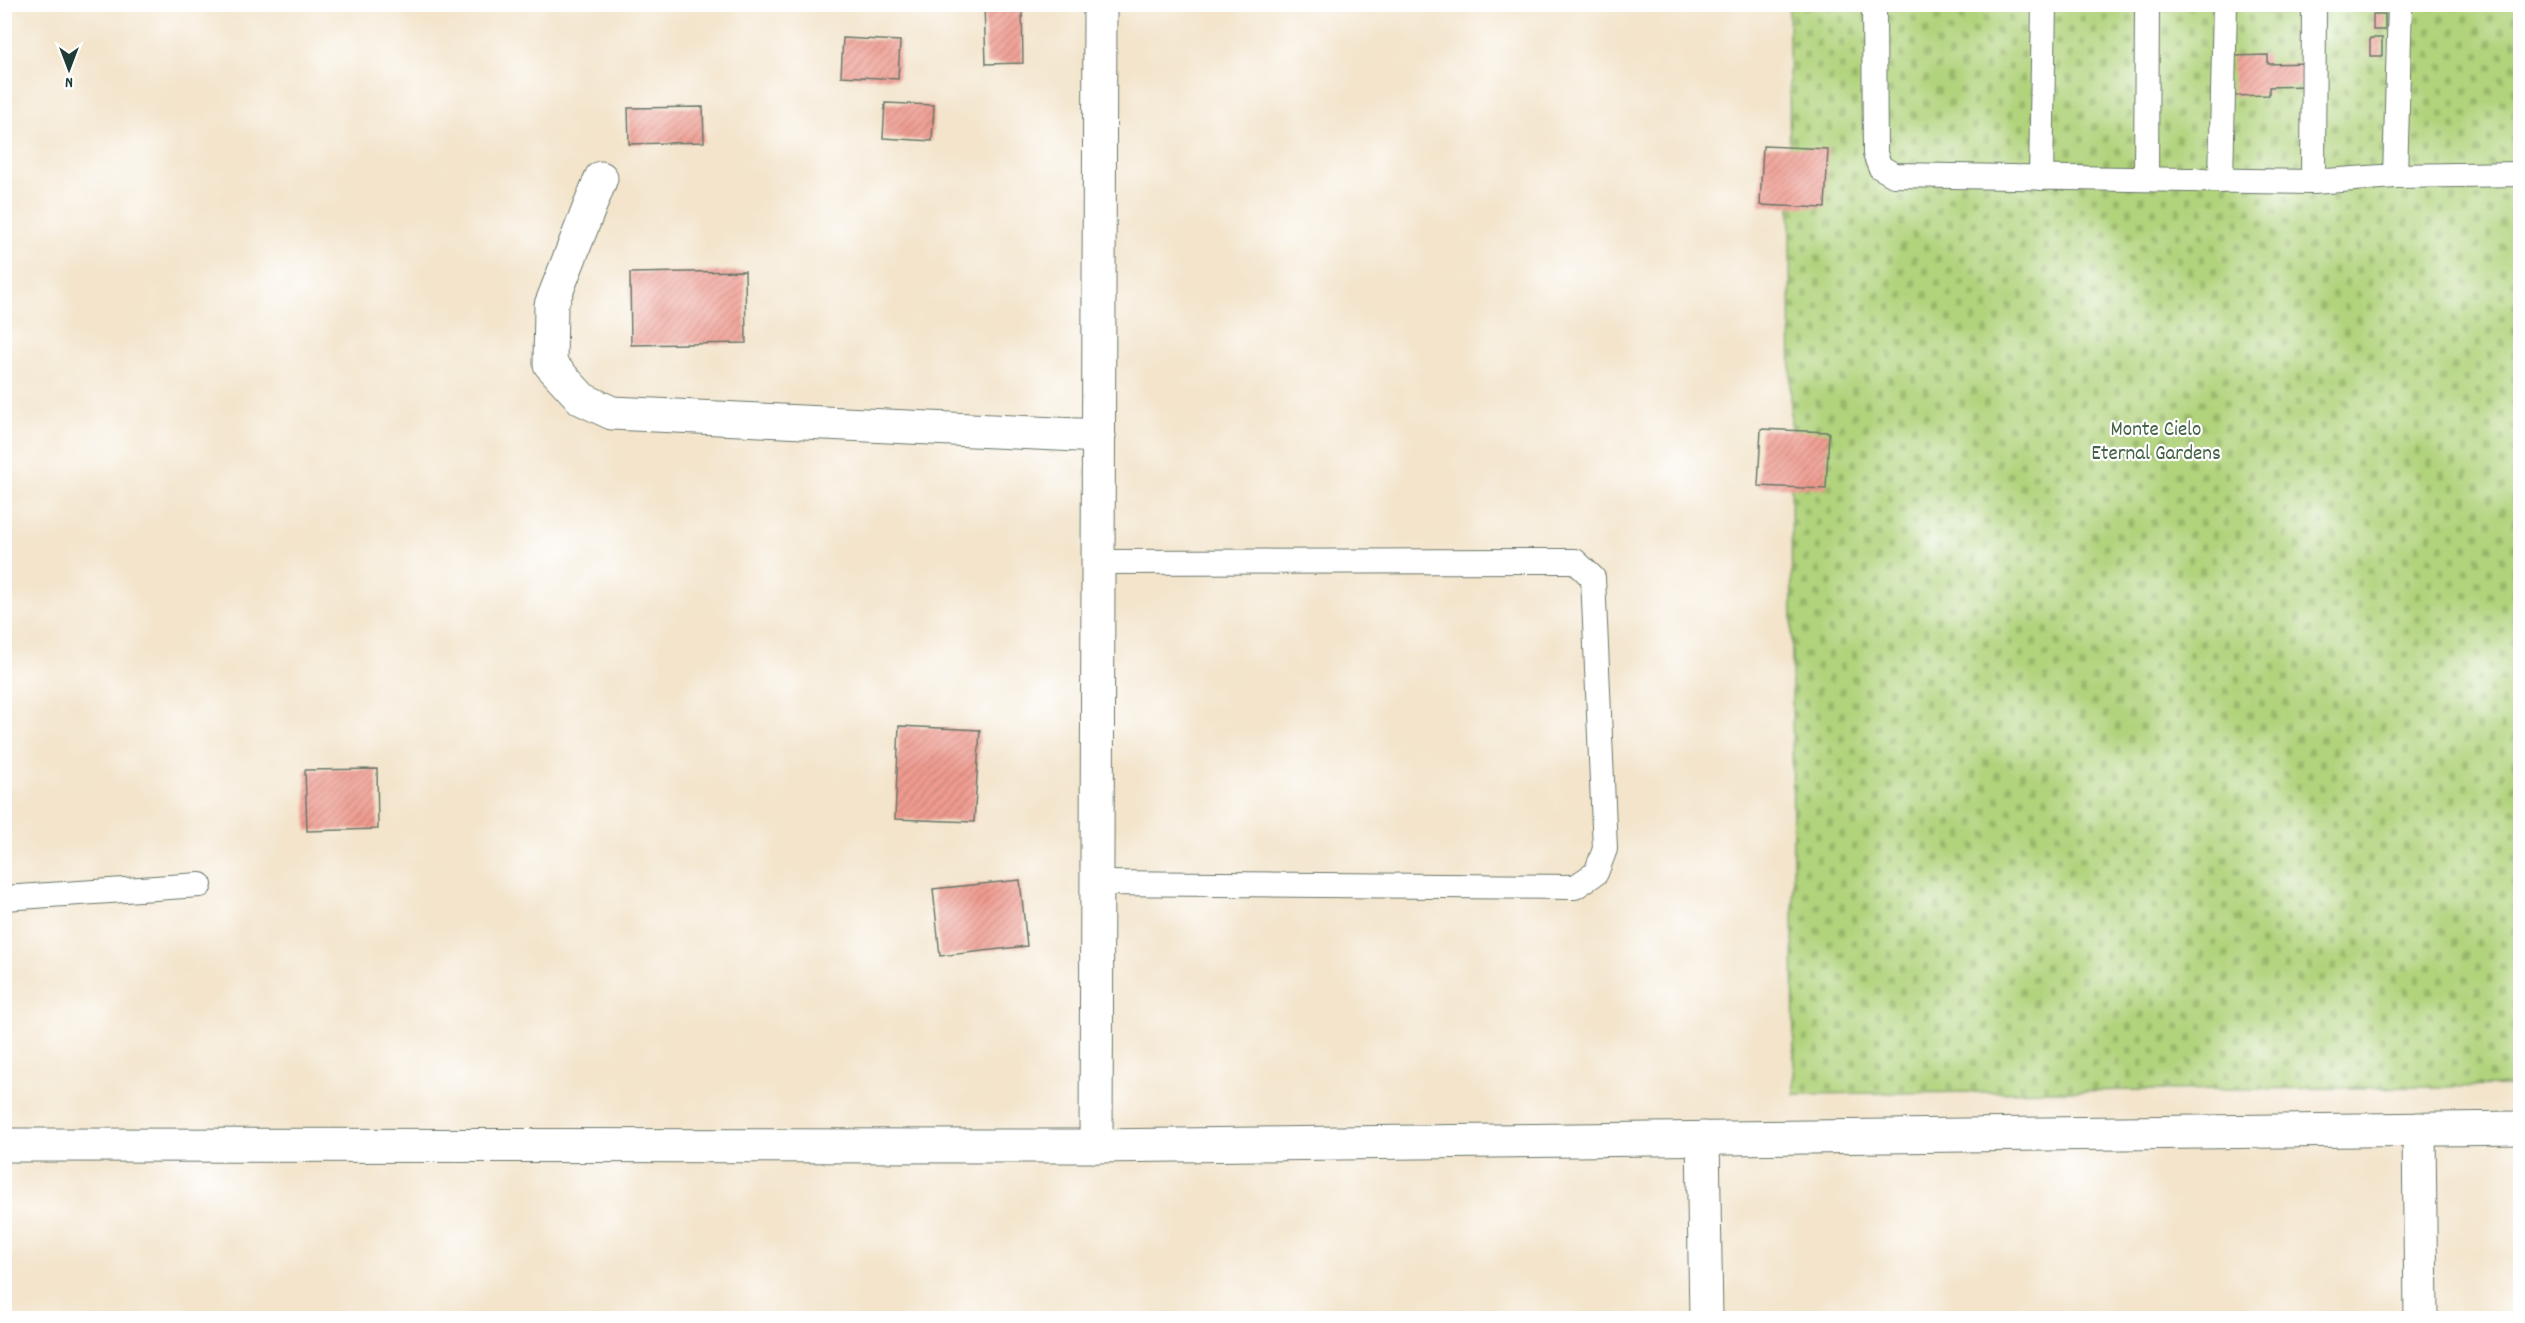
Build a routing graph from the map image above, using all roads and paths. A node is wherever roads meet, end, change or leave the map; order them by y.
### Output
1 (1100, 4) edge
2 (1874, 4) edge
3 (2044, 4) edge
4 (2147, 4) edge
5 (2225, 4) edge
6 (2314, 4) edge
7 (2400, 4) edge
8 (2520, 174) edge
9 (2395, 176) junction
10 (601, 178) dead end
11 (2041, 178) junction
12 (2146, 178) junction
13 (2221, 181) junction
14 (2313, 182) junction
15 (1099, 436) junction
16 (1099, 562) junction
17 (1097, 883) junction
18 (200, 885) dead end
19 (4, 898) edge
20 (2520, 1128) edge
21 (2419, 1129) junction
22 (1702, 1138) junction
23 (4, 1145) edge
24 (1096, 1146) junction
25 (1706, 1318) edge
26 (2421, 1318) edge

1 - 15 street
2 - 11 lane
3 - 11 lane
4 - 12 lane
5 - 13 lane
6 - 14 lane
7 - 9 lane
8 - 9 lane
9 - 14 lane
10 - 15 street
11 - 12 lane
12 - 13 lane
13 - 14 lane
15 - 16 street
16 - 17 street
16 - 17 lane
17 - 24 street
18 - 19 lane
20 - 21 street
21 - 22 street
21 - 26 street
22 - 24 street
22 - 25 street
23 - 24 street

